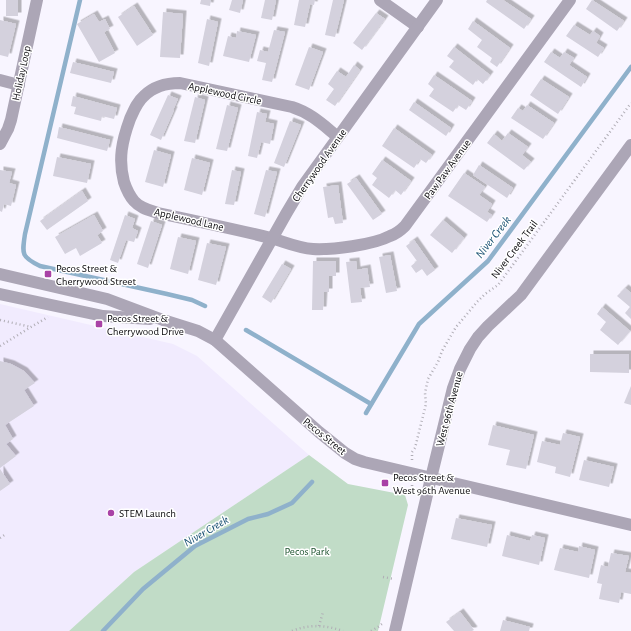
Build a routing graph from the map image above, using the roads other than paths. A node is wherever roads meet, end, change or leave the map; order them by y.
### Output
1 (37, 0) edge
2 (380, 0) edge
3 (437, 0) edge
4 (570, 0) edge
5 (418, 27) junction
6 (0, 80) edge
7 (19, 85) junction
8 (126, 130) joint
9 (338, 137) junction
10 (0, 144) edge
11 (631, 145) edge
12 (272, 238) junction
13 (0, 274) edge
14 (0, 294) edge
15 (163, 320) junction
16 (215, 340) junction
17 (431, 478) junction
18 (631, 525) edge
19 (395, 631) edge

1 - 7 street, Holiday Loop
2 - 5 street
3 - 5 street, Cherrywood Avenue
4 - 12 street, Paw Paw Avenue
5 - 9 street, Cherrywood Avenue
6 - 7 street
7 - 10 street, Holiday Loop
8 - 9 street, Applewood Circle
8 - 12 street, Applewood Lane
9 - 12 street, Cherrywood Avenue
11 - 17 street, West 96th Avenue
12 - 16 street, Cherrywood Avenue
13 - 15 street, Pecos Street
14 - 15 street, Pecos Street
15 - 16 street, Pecos Street
16 - 17 street, Pecos Street
17 - 18 street, Pecos Street
17 - 19 street, West 96th Avenue

